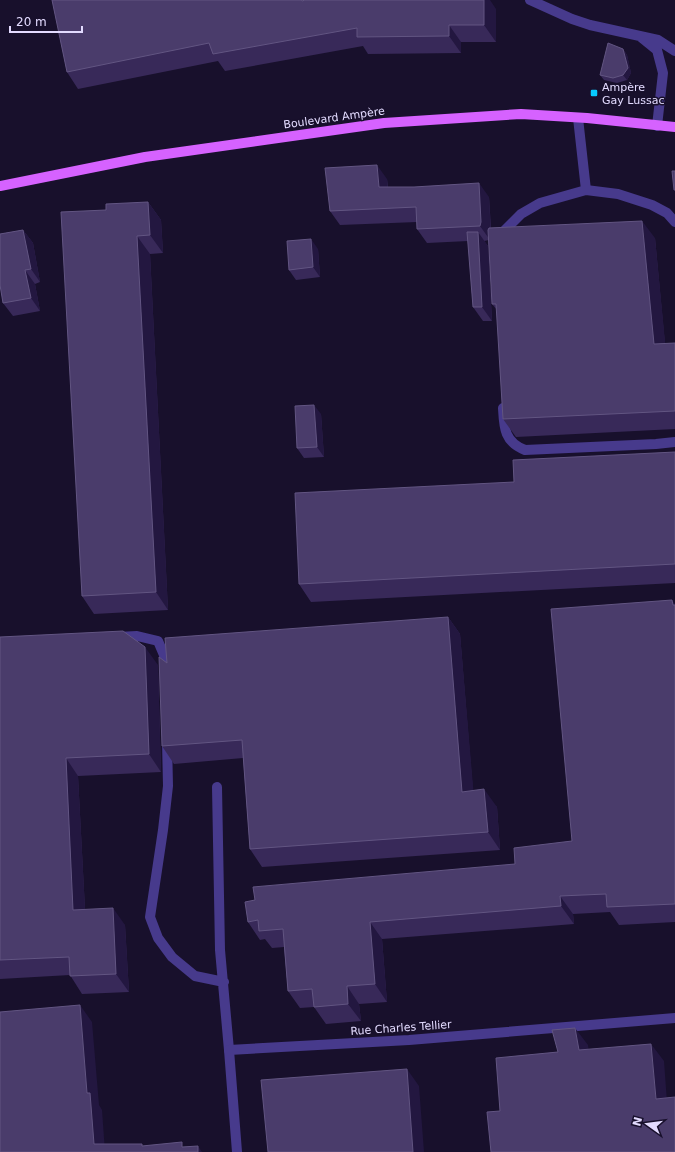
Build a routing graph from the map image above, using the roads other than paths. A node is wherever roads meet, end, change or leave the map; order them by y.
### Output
1 (530, 0) edge
2 (638, 35) junction
3 (675, 51) edge
4 (578, 118) junction
5 (656, 126) junction
6 (675, 127) edge
7 (0, 186) edge
8 (586, 190) junction
9 (675, 222) edge
10 (494, 247) edge
11 (503, 395) edge
12 (675, 442) edge
13 (106, 638) edge
14 (165, 686) edge
15 (166, 732) edge
16 (217, 787) dead end
17 (224, 982) junction
18 (675, 1018) edge
19 (229, 1050) junction
20 (237, 1152) edge

1 - 2 street
2 - 3 street
2 - 5 street
4 - 5 main road, Boulevard Ampère
4 - 7 main road, Boulevard Ampère
4 - 8 street
5 - 6 main road, Boulevard Ampère
8 - 9 street
8 - 10 street
11 - 12 street
13 - 14 street
15 - 17 street
16 - 17 street
17 - 19 street
18 - 19 street, Rue Charles Tellier
19 - 20 street

